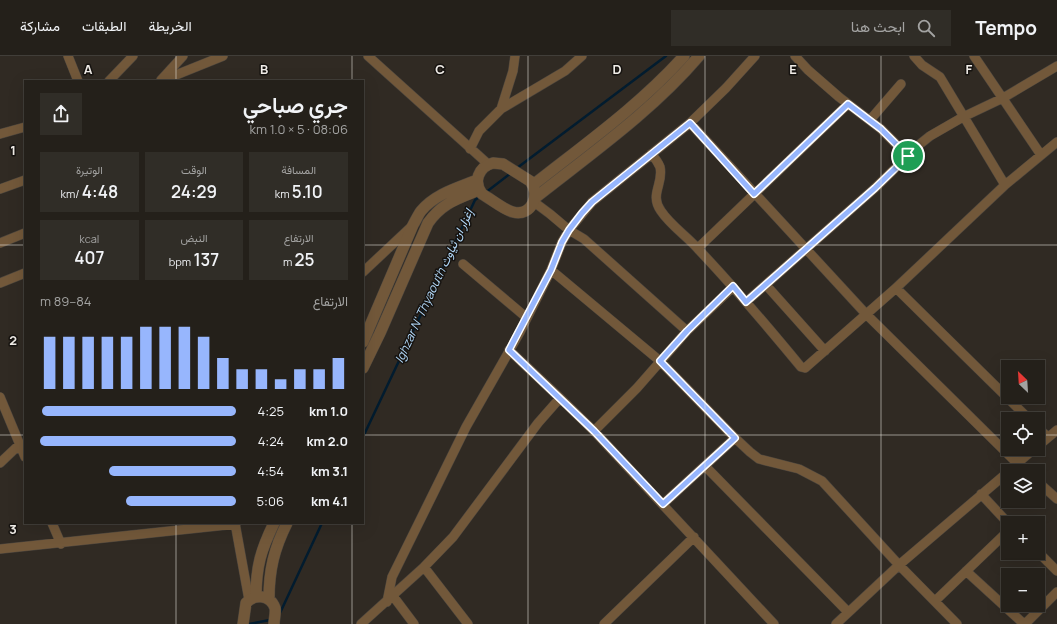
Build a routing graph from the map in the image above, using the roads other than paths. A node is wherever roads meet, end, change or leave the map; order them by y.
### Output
1 (133, 56) edge
2 (183, 56) edge
3 (223, 56) edge
4 (368, 56) edge
5 (515, 56) edge
6 (582, 56) edge
7 (684, 56) edge
8 (699, 56) edge
9 (755, 56) edge
10 (795, 56) edge
11 (914, 56) edge
12 (974, 56) edge
13 (72, 58) edge
14 (1057, 66) edge
15 (78, 80) edge
16 (110, 80) edge
17 (161, 80) edge
18 (163, 80) edge
19 (901, 84) dead end
20 (1003, 98) junction
21 (848, 104) junction
22 (501, 109) junction
23 (963, 117) junction
24 (870, 120) junction
25 (690, 123) junction
26 (24, 127) edge
27 (0, 134) edge
28 (1057, 142) edge
29 (470, 149) junction
30 (652, 154) junction
31 (1041, 155) junction
32 (908, 156) junction
33 (488, 164) junction
34 (24, 180) edge
35 (533, 184) junction
36 (478, 185) junction
37 (1005, 185) junction
38 (0, 189) edge
39 (754, 194) junction
40 (535, 200) junction
41 (413, 225) junction
42 (569, 230) junction
43 (24, 233) edge
44 (0, 243) edge
45 (698, 248) junction
46 (806, 250) junction
47 (463, 264) dead end
48 (551, 270) junction
49 (364, 271) edge
50 (24, 273) edge
51 (0, 283) edge
52 (766, 285) junction
53 (733, 286) junction
54 (896, 288) junction
55 (746, 302) junction
56 (866, 314) junction
57 (527, 318) junction
58 (687, 331) junction
59 (364, 340) edge
60 (509, 350) junction
61 (825, 351) junction
62 (660, 361) junction
63 (364, 366) edge
64 (0, 397) edge
65 (560, 398) junction
66 (1022, 412) edge
67 (1057, 430) edge
68 (594, 431) junction
69 (1045, 434) edge
70 (1048, 437) junction
71 (735, 438) junction
72 (1045, 440) edge
73 (20, 444) junction
74 (24, 454) edge
75 (1026, 456) edge
76 (0, 463) edge
77 (1017, 464) joint
78 (705, 466) junction
79 (1001, 477) edge
80 (1045, 488) edge
81 (981, 494) junction
82 (1057, 499) edge
83 (663, 504) junction
84 (1001, 516) edge
85 (52, 524) edge
86 (235, 524) edge
87 (274, 524) edge
88 (287, 524) edge
89 (694, 538) junction
90 (1001, 538) edge
91 (61, 544) junction
92 (0, 549) edge
93 (1045, 559) edge
94 (900, 565) junction
95 (424, 567) junction
96 (966, 571) junction
97 (1057, 571) edge
98 (1057, 592) edge
99 (269, 599) junction
100 (390, 599) junction
101 (250, 601) junction
102 (935, 601) junction
103 (848, 612) junction
104 (840, 623) edge
105 (243, 624) edge
106 (274, 624) edge
107 (361, 624) edge
108 (414, 624) edge
109 (468, 624) edge
110 (604, 624) edge
111 (774, 624) edge
112 (957, 624) edge
113 (1024, 624) edge

1 - 16 street
2 - 17 street
3 - 18 street
4 - 29 street
5 - 22 street
6 - 22 street
7 - 35 street
8 - 40 street
9 - 25 street
10 - 21 street
11 - 23 street
12 - 20 street
13 - 15 street
14 - 20 street
19 - 24 street
20 - 23 street
20 - 31 street
21 - 24 street
21 - 39 street
22 - 29 street
23 - 32 street
23 - 37 street
24 - 32 street
25 - 30 street
25 - 39 street
26 - 27 street
28 - 31 street
29 - 33 street
30 - 42 street
30 - 45 street
31 - 37 street
32 - 46 street
33 - 35 street
33 - 36 street
34 - 38 street
35 - 40 street
36 - 40 street
36 - 41 street
36 - 63 street
37 - 54 street
39 - 45 street
39 - 46 street
40 - 42 street
41 - 49 street
41 - 59 street
42 - 48 street
42 - 58 street
43 - 44 street
45 - 53 street
46 - 52 street
46 - 56 street
47 - 57 street
48 - 57 street
48 - 62 street
50 - 51 street
52 - 55 street
52 - 61 street
53 - 55 street
53 - 58 street
54 - 56 street
54 - 66 street
55 - 61 street
56 - 61 street
56 - 77 street
57 - 60 street
58 - 62 street
60 - 65 street
60 - 100 street
62 - 68 street
62 - 71 street
64 - 73 street
65 - 68 street
65 - 95 street
67 - 70 street
68 - 83 street
69 - 70 street
70 - 72 street
71 - 78 street
71 - 94 street
73 - 74 street
73 - 76 street
75 - 77 street
78 - 83 street
78 - 103 street
79 - 81 street
80 - 82 street
81 - 84 street
81 - 94 street
83 - 89 street
85 - 91 street
86 - 91 street
86 - 101 street
87 - 101 street
88 - 99 street
89 - 110 street
89 - 111 street
90 - 96 street
91 - 92 street
93 - 97 street
94 - 102 street
94 - 103 street
95 - 100 street
95 - 109 street
96 - 102 street
96 - 113 street
98 - 113 street
99 - 101 street
99 - 106 street
100 - 107 street
100 - 108 street
101 - 105 street
102 - 112 street
103 - 104 street

